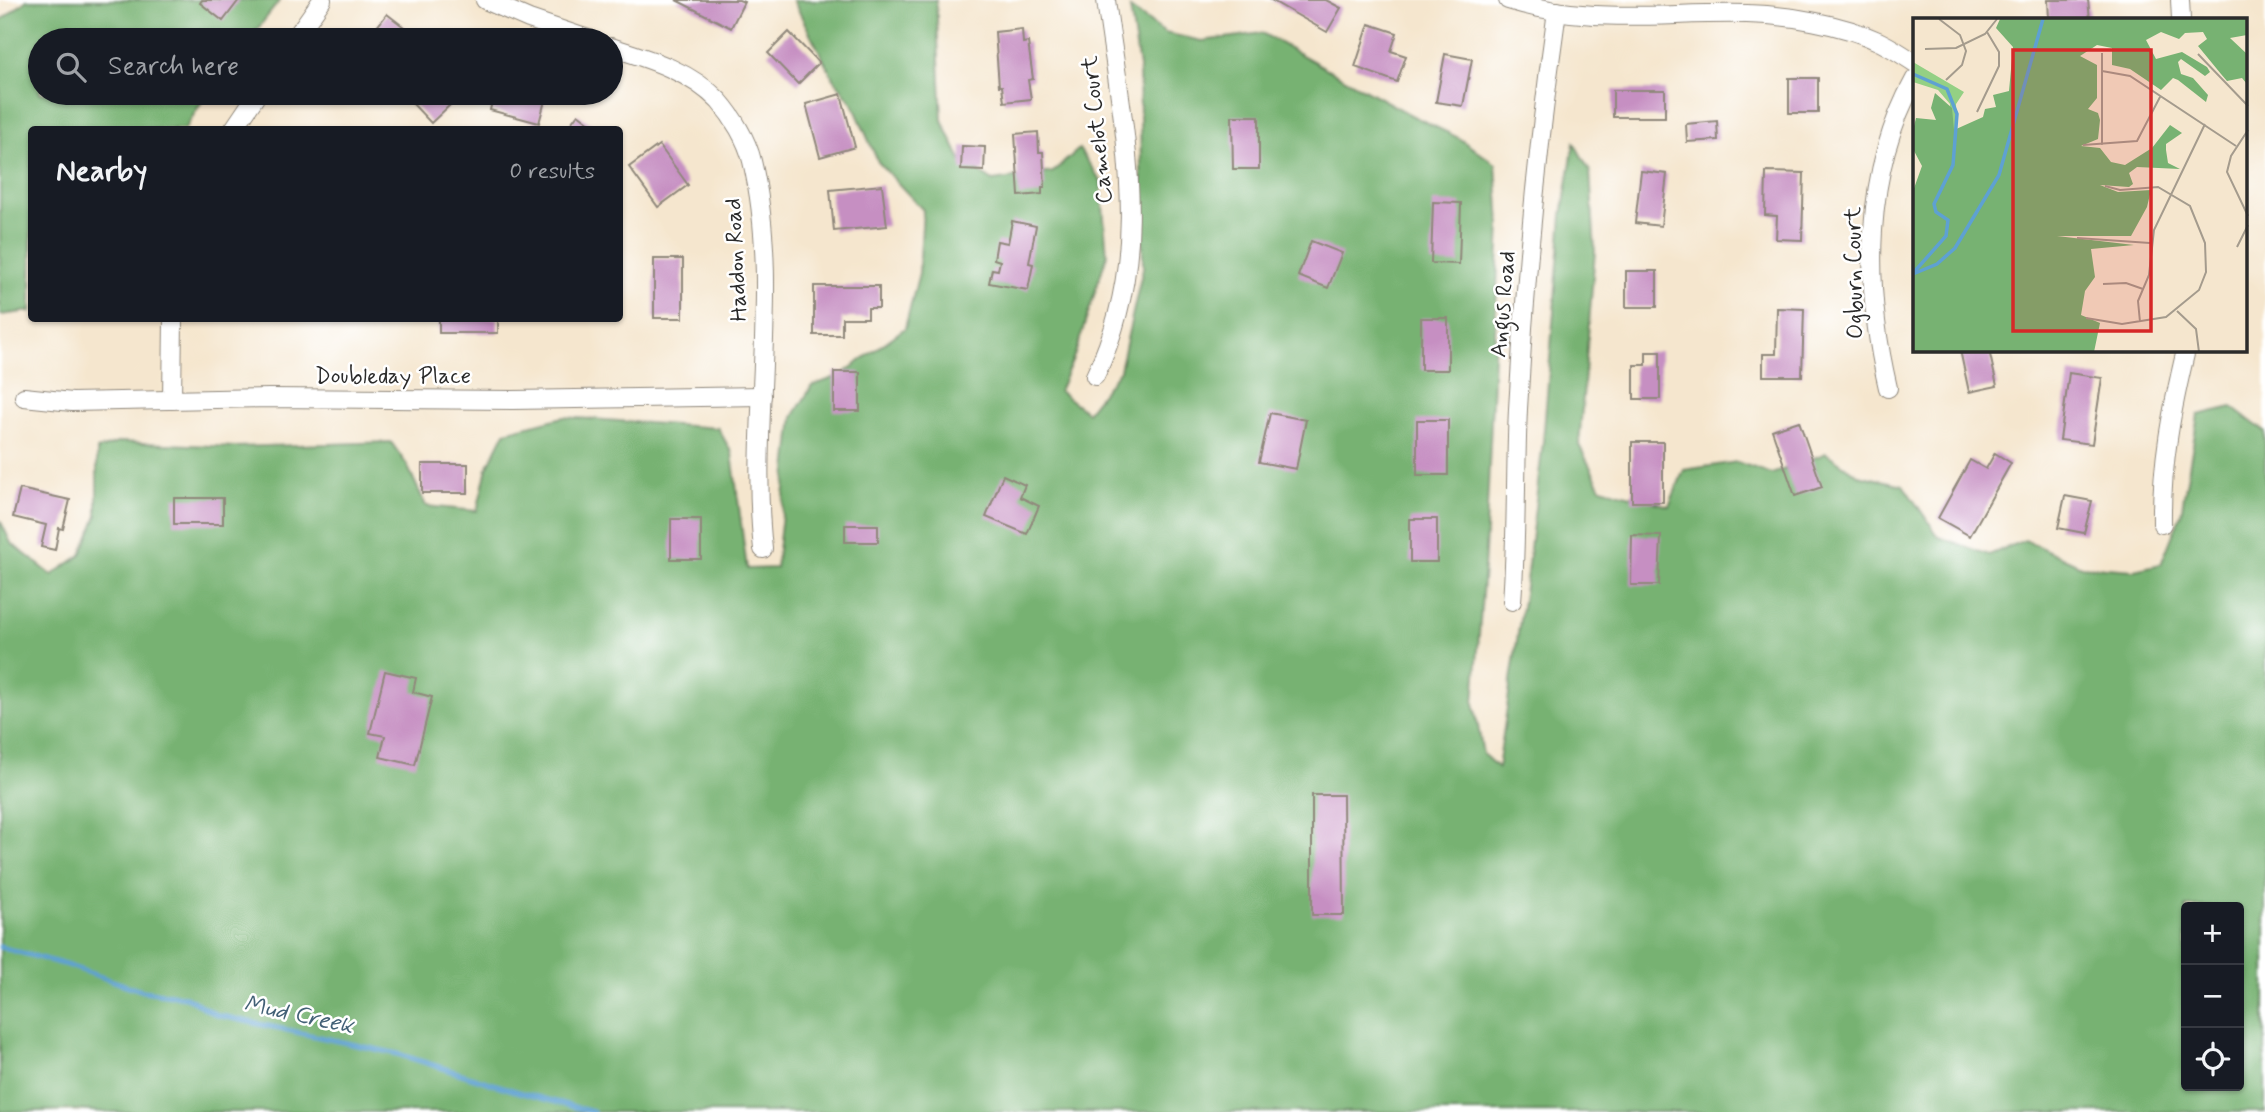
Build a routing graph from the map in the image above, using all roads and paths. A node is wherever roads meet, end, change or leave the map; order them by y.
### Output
1 (322, 0) edge
2 (485, 0) edge
3 (1106, 0) edge
4 (1508, 0) edge
5 (2180, 0) edge
6 (1557, 11) junction
7 (2182, 18) edge
8 (302, 28) edge
9 (556, 28) edge
10 (623, 51) edge
11 (1913, 62) edge
12 (1913, 84) edge
13 (250, 105) edge
14 (236, 126) edge
15 (173, 322) edge
16 (2186, 352) edge
17 (1095, 376) dead end
18 (1888, 388) dead end
19 (762, 396) junction
20 (24, 397) dead end
21 (172, 400) junction
22 (2162, 524) dead end
23 (763, 549) dead end
24 (1512, 601) dead end

1 - 8 street
2 - 9 street
3 - 17 street, Camelot Court
4 - 6 street
5 - 7 street
6 - 11 street
6 - 24 street, Angus Road
10 - 19 street, Haddon Road
12 - 18 street, Ogburn Court
13 - 14 street
15 - 21 street
16 - 22 street
19 - 21 street, Doubleday Place
19 - 23 street, Haddon Road
20 - 21 street, Doubleday Place

